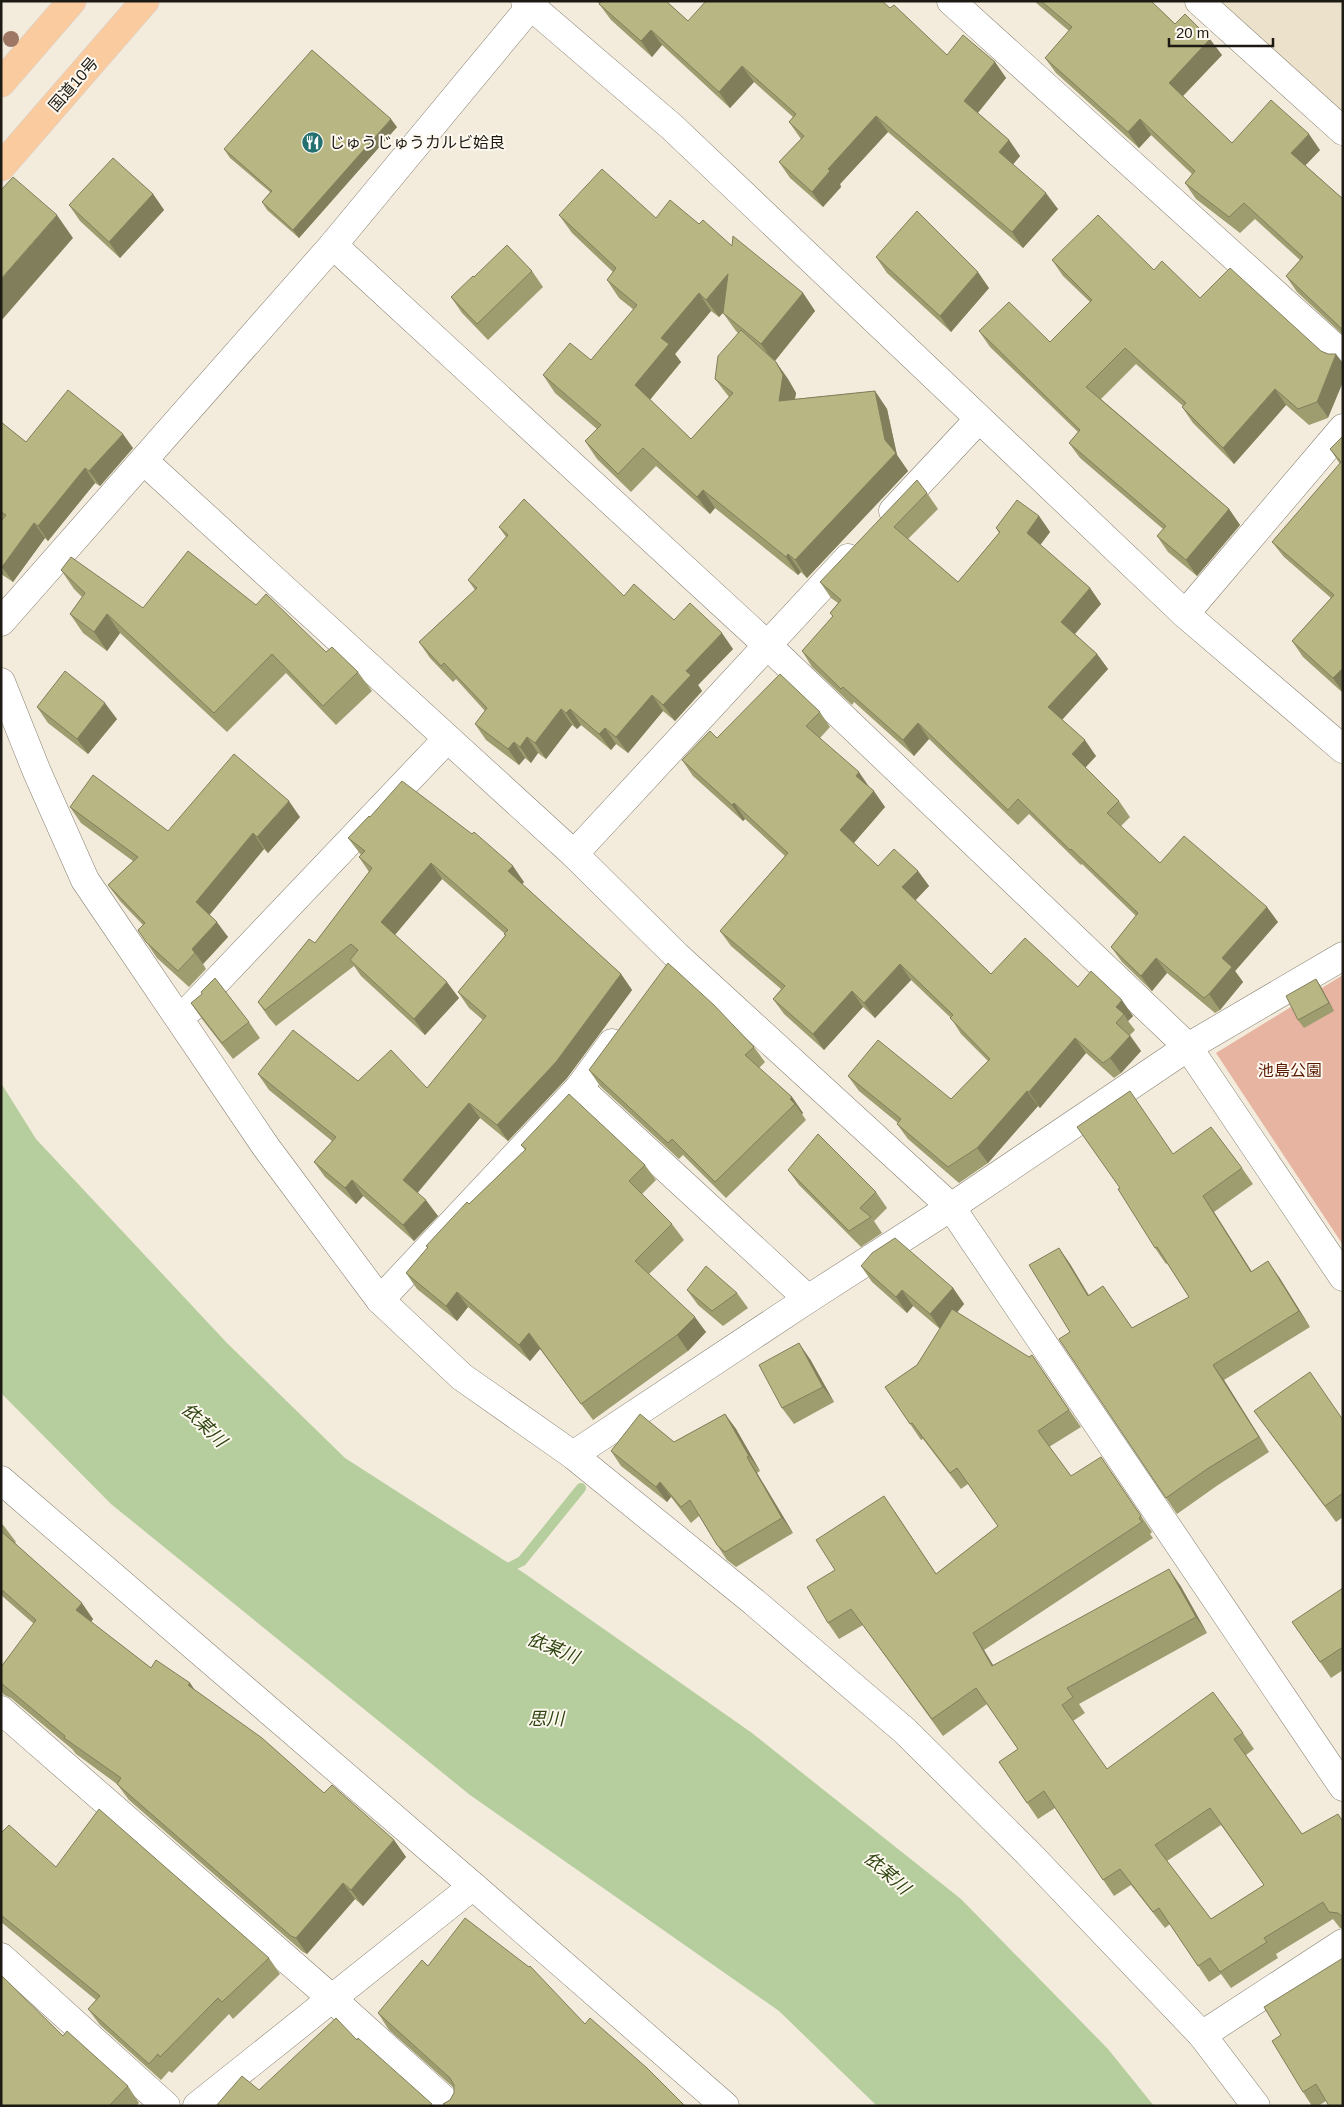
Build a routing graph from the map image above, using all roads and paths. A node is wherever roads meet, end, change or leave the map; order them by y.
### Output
1 (72, 1) edge
2 (145, 1) edge
3 (951, 1) edge
4 (1199, 1) edge
5 (530, 3) edge
6 (1, 83) edge
7 (1343, 131) edge
8 (1, 167) edge
9 (333, 245) junction
10 (1343, 355) edge
11 (979, 419) junction
12 (1343, 428) edge
13 (144, 461) junction
14 (1185, 614) junction
15 (1, 622) edge
16 (766, 644) junction
17 (1, 682) edge
18 (447, 739) junction
19 (1343, 749) edge
20 (574, 854) junction
21 (677, 956) junction
22 (1343, 956) edge
23 (660, 979) edge
24 (179, 1020) junction
25 (625, 1026) edge
26 (1188, 1047) junction
27 (579, 1088) junction
28 (951, 1207) junction
29 (1343, 1277) edge
30 (808, 1299) junction
31 (380, 1300) junction
32 (573, 1455) junction
33 (1, 1480) edge
34 (1, 1710) edge
35 (1343, 1787) edge
36 (473, 1886) junction
37 (1343, 1943) edge
38 (1, 1957) edge
39 (332, 1999) junction
40 (1202, 2035) junction
41 (166, 2106) edge
42 (197, 2106) edge
43 (451, 2106) edge
44 (725, 2106) edge
45 (1256, 2106) edge

1 - 6 highway
2 - 8 highway, 国道10号
3 - 10 street
4 - 7 street
5 - 9 street
5 - 11 street
9 - 13 street
9 - 16 street
11 - 14 street
11 - 16 street
12 - 14 street
13 - 15 street
13 - 18 street
14 - 19 street
16 - 20 street
16 - 26 street
17 - 24 street
18 - 20 street
18 - 24 street
20 - 21 street
21 - 23 street
21 - 28 street
22 - 26 street
24 - 31 street
25 - 27 street
26 - 28 street
26 - 29 street
27 - 30 street
27 - 31 street
28 - 30 street
28 - 35 street
30 - 32 street
31 - 32 street
32 - 40 street
33 - 36 street
34 - 39 street
36 - 39 street
36 - 44 street
37 - 40 street
38 - 41 street
39 - 42 street
39 - 43 street
40 - 45 street

